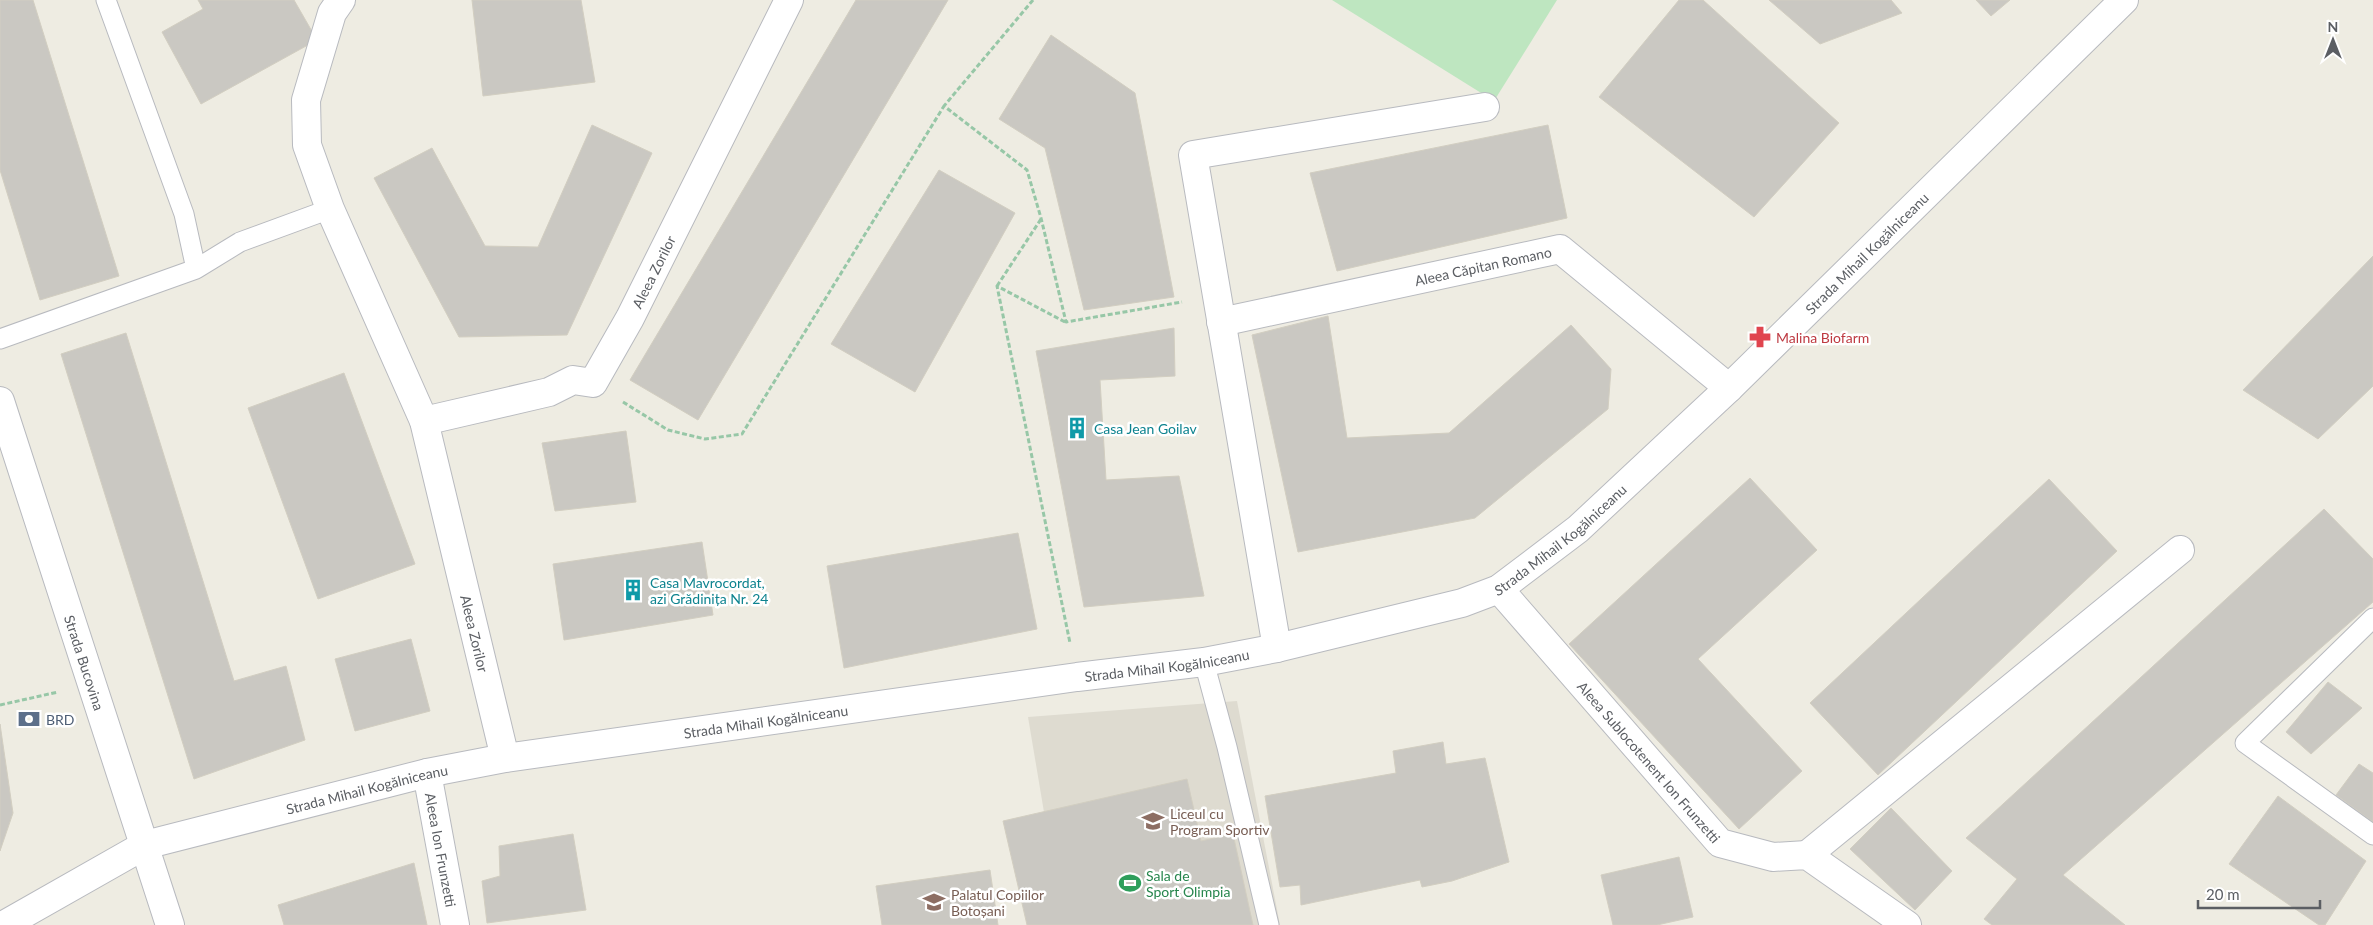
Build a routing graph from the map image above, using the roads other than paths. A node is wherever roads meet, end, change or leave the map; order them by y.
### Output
1 (106, 0) edge
2 (341, 0) edge
3 (789, 0) edge
4 (2124, 0) edge
5 (1485, 107) dead end
6 (330, 209) junction
7 (196, 270) junction
8 (1219, 309) junction
9 (0, 338) edge
10 (1729, 388) junction
11 (0, 401) edge
12 (424, 421) junction
13 (2180, 550) dead end
14 (1500, 589) junction
15 (2373, 618) edge
16 (1277, 648) junction
17 (1204, 662) junction
18 (505, 758) junction
19 (428, 773) junction
20 (2373, 835) edge
21 (145, 845) junction
22 (1807, 855) junction
23 (4, 925) edge
24 (170, 925) edge
25 (455, 925) edge
26 (1269, 925) edge
27 (1907, 925) edge

1 - 7 lane
2 - 6 street, Aleea Zorilor
3 - 12 street, Aleea Zorilor
4 - 10 street, Strada Mihail Kogălniceanu
5 - 8 street
6 - 7 lane
6 - 12 street, Aleea Zorilor
7 - 9 lane
8 - 10 street, Aleea Căpitan Romano
8 - 16 street
10 - 14 street, Strada Mihail Kogălniceanu
11 - 21 street, Strada Bucovina
12 - 18 street, Aleea Zorilor
13 - 22 street
14 - 16 street, Strada Mihail Kogălniceanu
14 - 22 street, Aleea Sublocotenent Ion Frunzetti
15 - 20 lane
16 - 17 street, Strada Mihail Kogălniceanu
17 - 18 street, Strada Mihail Kogălniceanu
17 - 26 lane
18 - 19 street, Strada Mihail Kogălniceanu
19 - 21 street, Strada Mihail Kogălniceanu
19 - 25 street, Aleea Ion Frunzetti
21 - 23 street, Strada Mihail Kogălniceanu
21 - 24 street, Strada Bucovina
22 - 27 street

